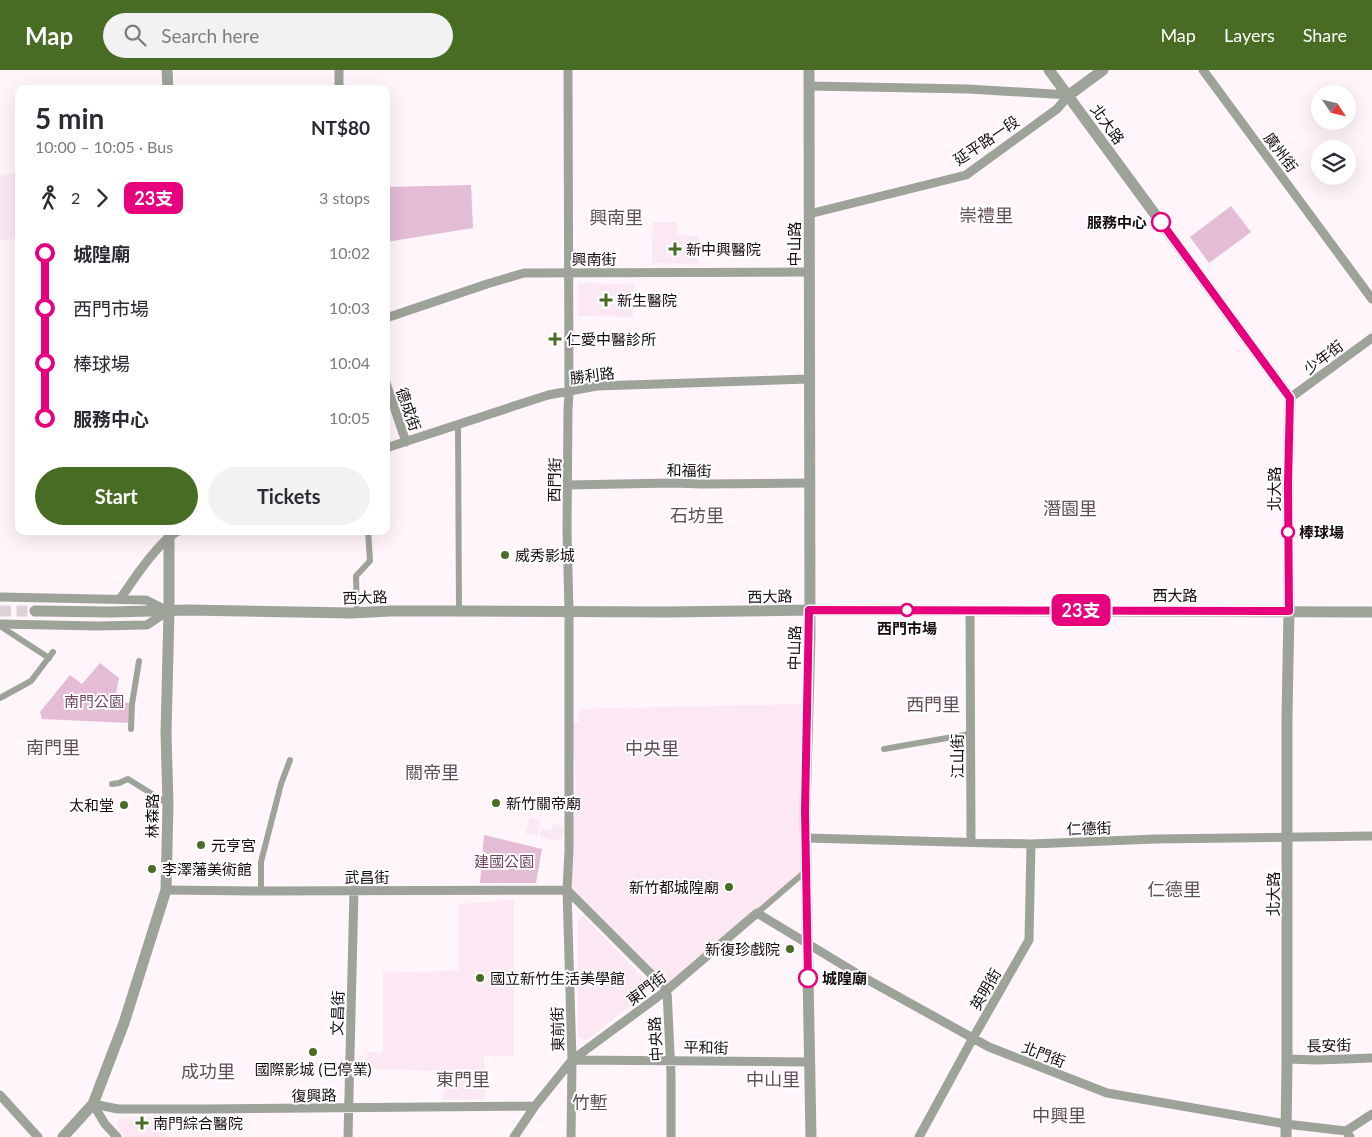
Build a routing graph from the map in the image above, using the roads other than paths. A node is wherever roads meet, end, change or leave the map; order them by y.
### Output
1 (168, 70) edge
2 (339, 70) edge
3 (568, 70) edge
4 (809, 70) edge
5 (1049, 70) edge
6 (1103, 70) edge
7 (1203, 70) edge
8 (168, 85) edge
9 (339, 85) edge
10 (809, 86) junction
11 (1069, 96) junction
12 (809, 214) junction
13 (809, 272) junction
14 (568, 273) junction
15 (1372, 299) edge
16 (390, 317) edge
17 (1372, 338) edge
18 (809, 379) junction
19 (569, 392) junction
20 (390, 395) edge
21 (1290, 398) junction
22 (458, 425) junction
23 (406, 442) junction
24 (390, 447) edge
25 (809, 483) junction
26 (568, 485) junction
27 (170, 535) edge
28 (172, 535) edge
29 (368, 535) edge
30 (0, 597) edge
31 (120, 599) junction
32 (809, 610) junction
33 (970, 610) junction
34 (35, 611) tunnel mouth
35 (169, 611) junction
36 (459, 611) junction
37 (569, 611) junction
38 (1289, 611) junction
39 (1372, 612) edge
40 (356, 613) junction
41 (0, 625) edge
42 (139, 661) dead end
43 (0, 698) edge
44 (130, 729) dead end
45 (970, 734) junction
46 (884, 749) dead end
47 (290, 760) dead end
48 (112, 784) dead end
49 (168, 804) junction
50 (1372, 836) edge
51 (1288, 837) junction
52 (806, 838) junction
53 (971, 842) junction
54 (1031, 844) junction
55 (806, 871) junction
56 (166, 890) junction
57 (354, 890) junction
58 (568, 890) junction
59 (261, 891) junction
60 (756, 914) junction
61 (808, 945) junction
62 (667, 990) junction
63 (973, 1038) junction
64 (1372, 1058) edge
65 (1287, 1059) junction
66 (572, 1060) junction
67 (670, 1060) junction
68 (810, 1062) junction
69 (0, 1095) edge
70 (94, 1104) junction
71 (535, 1106) junction
72 (348, 1108) junction
73 (1372, 1114) edge
74 (1286, 1124) junction
75 (1348, 1134) edge
76 (38, 1137) edge
77 (63, 1137) edge
78 (117, 1137) edge
79 (348, 1137) edge
80 (514, 1137) edge
81 (572, 1137) edge
82 (670, 1137) edge
83 (811, 1137) edge
84 (919, 1137) edge
85 (1286, 1137) edge

1 - 8 street
2 - 9 street
3 - 14 street, 西門街
4 - 10 street, 中山路
5 - 11 street, 北大路
6 - 11 street, 延平路一段
7 - 15 street, 廣州街
10 - 11 street
10 - 12 street, 中山路
11 - 12 street, 延平路一段
11 - 21 street, 北大路
12 - 13 street, 中山路
13 - 14 street, 興南街
13 - 18 street, 中山路
14 - 16 street, 興南街
14 - 19 street, 西門街
17 - 21 street, 少年街
18 - 19 street, 勝利路
18 - 25 street, 中山路
19 - 22 street, 勝利路
19 - 26 street, 西門街
20 - 23 street, 德成街
21 - 38 street, 北大路
22 - 23 street, 勝利路
22 - 36 street
23 - 24 street, 勝利路
25 - 26 street, 和福街
25 - 32 street, 中山路
26 - 37 street, 西門街
27 - 31 street
28 - 35 street, 林森路
29 - 40 street
30 - 31 street, 西大路
31 - 35 street, 西大路
32 - 33 street, 西大路
32 - 37 street, 西大路
32 - 52 street, 中山路
33 - 38 street, 西大路
33 - 45 street, 江山街
34 - 35 street, 西大路
35 - 40 street, 西大路
35 - 41 street, 西大路
35 - 49 street, 林森路
36 - 37 street, 西大路
36 - 40 street, 西大路
37 - 58 street, 西門街
38 - 39 street, 西大路
38 - 51 street, 北大路
41 - 43 street
42 - 44 street
45 - 46 street
45 - 53 street, 江山街
47 - 59 street
48 - 49 street
49 - 56 street, 林森路
50 - 51 street, 仁德街
51 - 54 street, 仁德街
51 - 65 street, 北大路
52 - 53 street, 仁德街
52 - 55 street, 中山路
53 - 54 street, 仁德街
54 - 63 street, 英明街
55 - 60 street, 東門街
55 - 61 street, 中山路
56 - 59 street, 武昌街
56 - 70 street, 林森路
57 - 58 street, 武昌街
57 - 59 street, 武昌街
57 - 72 street, 文昌街
58 - 62 street
58 - 66 street, 東前街
60 - 61 street, 北門街
60 - 62 street, 東門街
61 - 63 street, 北門街
61 - 68 street, 中山路
62 - 66 street, 東門街
62 - 67 street, 中央路
63 - 74 street, 北門街
63 - 84 street, 英明街
64 - 65 street, 長安街
65 - 74 street, 北大路
66 - 67 street, 平和街
66 - 71 street, 東門街
66 - 81 street, 東前街
67 - 68 street, 平和街
67 - 82 street, 中央路
68 - 83 street, 中山路
69 - 76 street
70 - 72 street, 復興路
70 - 77 street, 林森路
70 - 78 street
71 - 72 street, 復興路
71 - 80 street, 東門街
72 - 79 street, 文昌街
73 - 75 street
74 - 75 street, 北門街
74 - 85 street, 北大路

